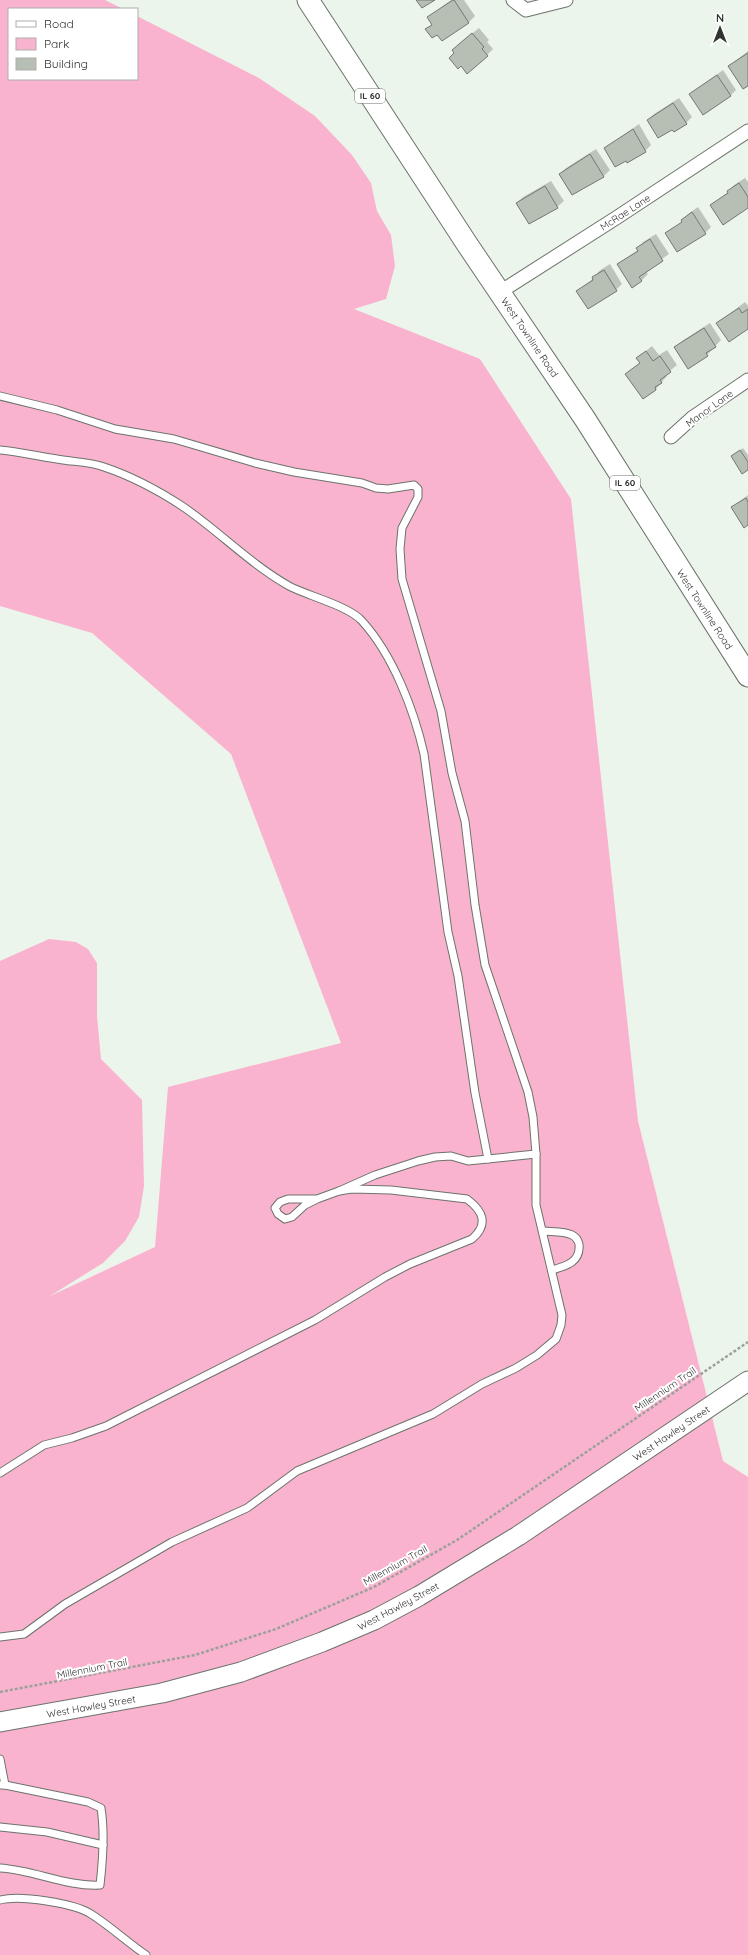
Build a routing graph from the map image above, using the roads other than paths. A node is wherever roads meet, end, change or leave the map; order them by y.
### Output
1 (308, 0) edge
2 (513, 0) edge
3 (566, 0) edge
4 (748, 131) edge
5 (500, 292) junction
6 (746, 385) edge
7 (0, 396) edge
8 (671, 437) dead end
9 (0, 450) edge
10 (748, 676) edge
11 (536, 1154) junction
12 (488, 1159) junction
13 (339, 1191) junction
14 (317, 1199) junction
15 (543, 1232) junction
16 (552, 1270) junction
17 (748, 1381) edge
18 (0, 1472) edge
19 (0, 1637) edge
20 (0, 1722) edge
21 (0, 1759) edge
22 (2, 1785) edge
23 (0, 1827) edge
24 (103, 1845) junction
25 (0, 1868) edge
26 (0, 1900) edge
27 (146, 1955) edge

1 - 5 main road, West Townline Road / IL 60
2 - 3 street
4 - 5 street, McRae Lane
5 - 10 main road, West Townline Road / IL 60
6 - 8 street, Manor Lane
7 - 11 lane
9 - 12 lane
11 - 12 lane
11 - 15 lane
12 - 13 lane
13 - 14 lane
13 - 18 lane
14 - 14 lane
15 - 16 lane
15 - 16 lane
16 - 19 lane
17 - 20 street, West Hawley Street
21 - 22 lane
22 - 24 lane
23 - 24 lane
24 - 25 lane
26 - 27 lane

